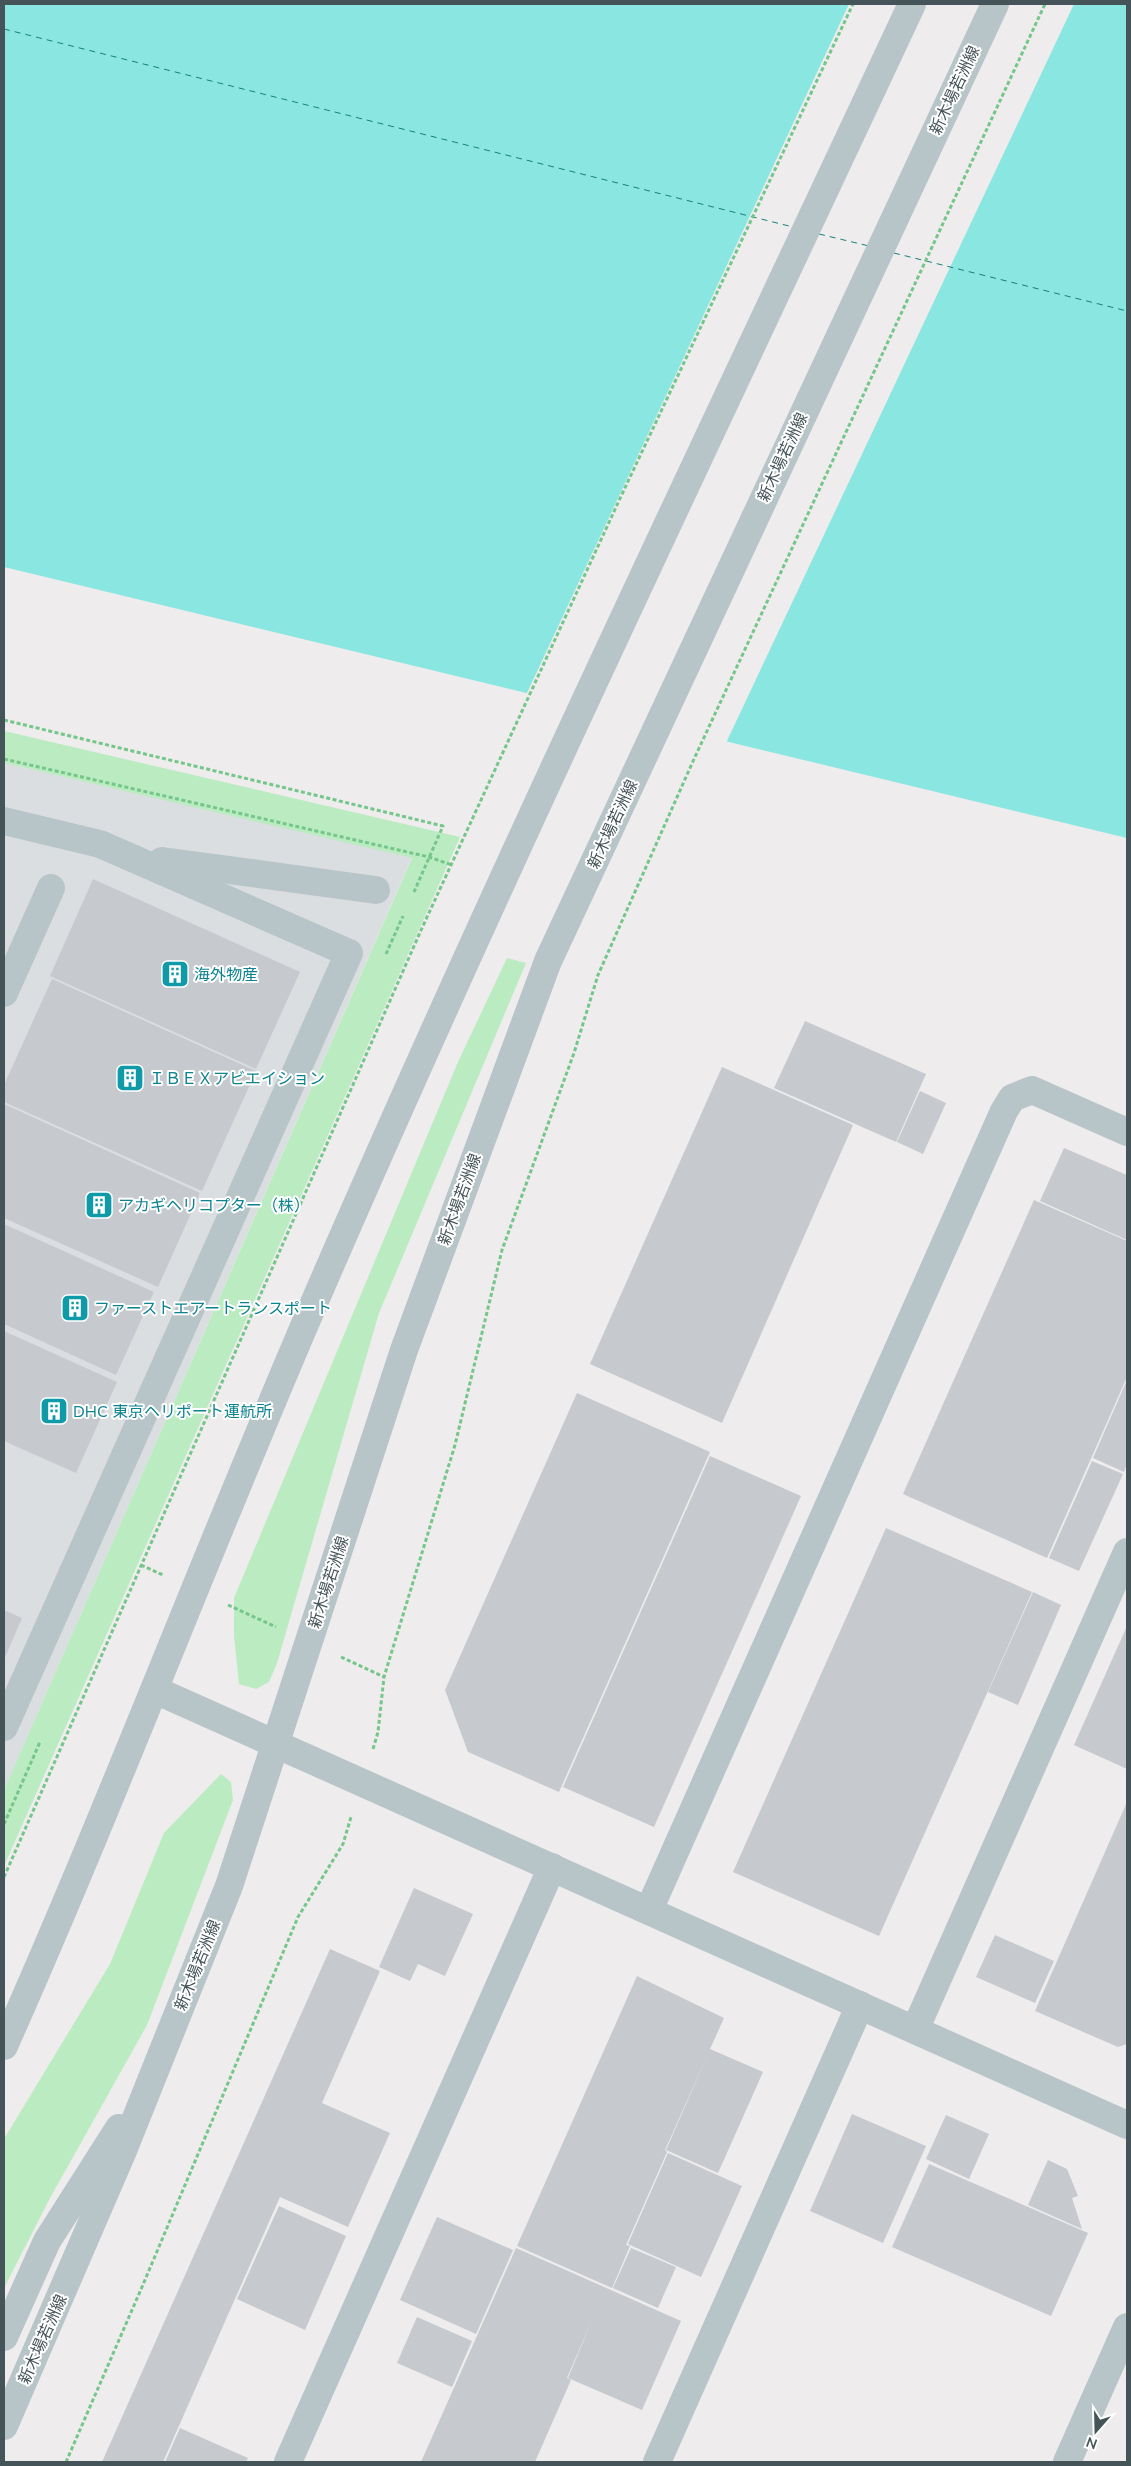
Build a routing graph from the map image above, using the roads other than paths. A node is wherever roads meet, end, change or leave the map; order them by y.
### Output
1 (912, 4) edge
2 (995, 4) edge
3 (4, 821) edge
4 (128, 857) junction
5 (51, 888) dead end
6 (376, 890) dead end
7 (4, 992) edge
8 (1127, 1132) edge
9 (1127, 1552) edge
10 (155, 1690) junction
11 (4, 1728) edge
12 (275, 1745) junction
13 (552, 1868) junction
14 (649, 1910) junction
15 (860, 2005) junction
16 (915, 2030) junction
17 (4, 2046) edge
18 (157, 2068) junction
19 (1127, 2125) edge
20 (1127, 2327) edge
21 (4, 2337) edge
22 (4, 2426) edge
23 (288, 2462) edge
24 (657, 2462) edge
25 (1067, 2462) edge

1 - 10 street
2 - 12 street, 新木場若洲線
3 - 4 street
4 - 6 street
4 - 11 street
5 - 7 street
8 - 14 street
9 - 16 street
10 - 12 street
10 - 17 street
12 - 13 street
12 - 18 street, 新木場若洲線
13 - 14 street
13 - 23 street
14 - 15 street
15 - 16 street
15 - 24 street
16 - 19 street
18 - 21 street
18 - 22 street, 新木場若洲線
20 - 25 street

